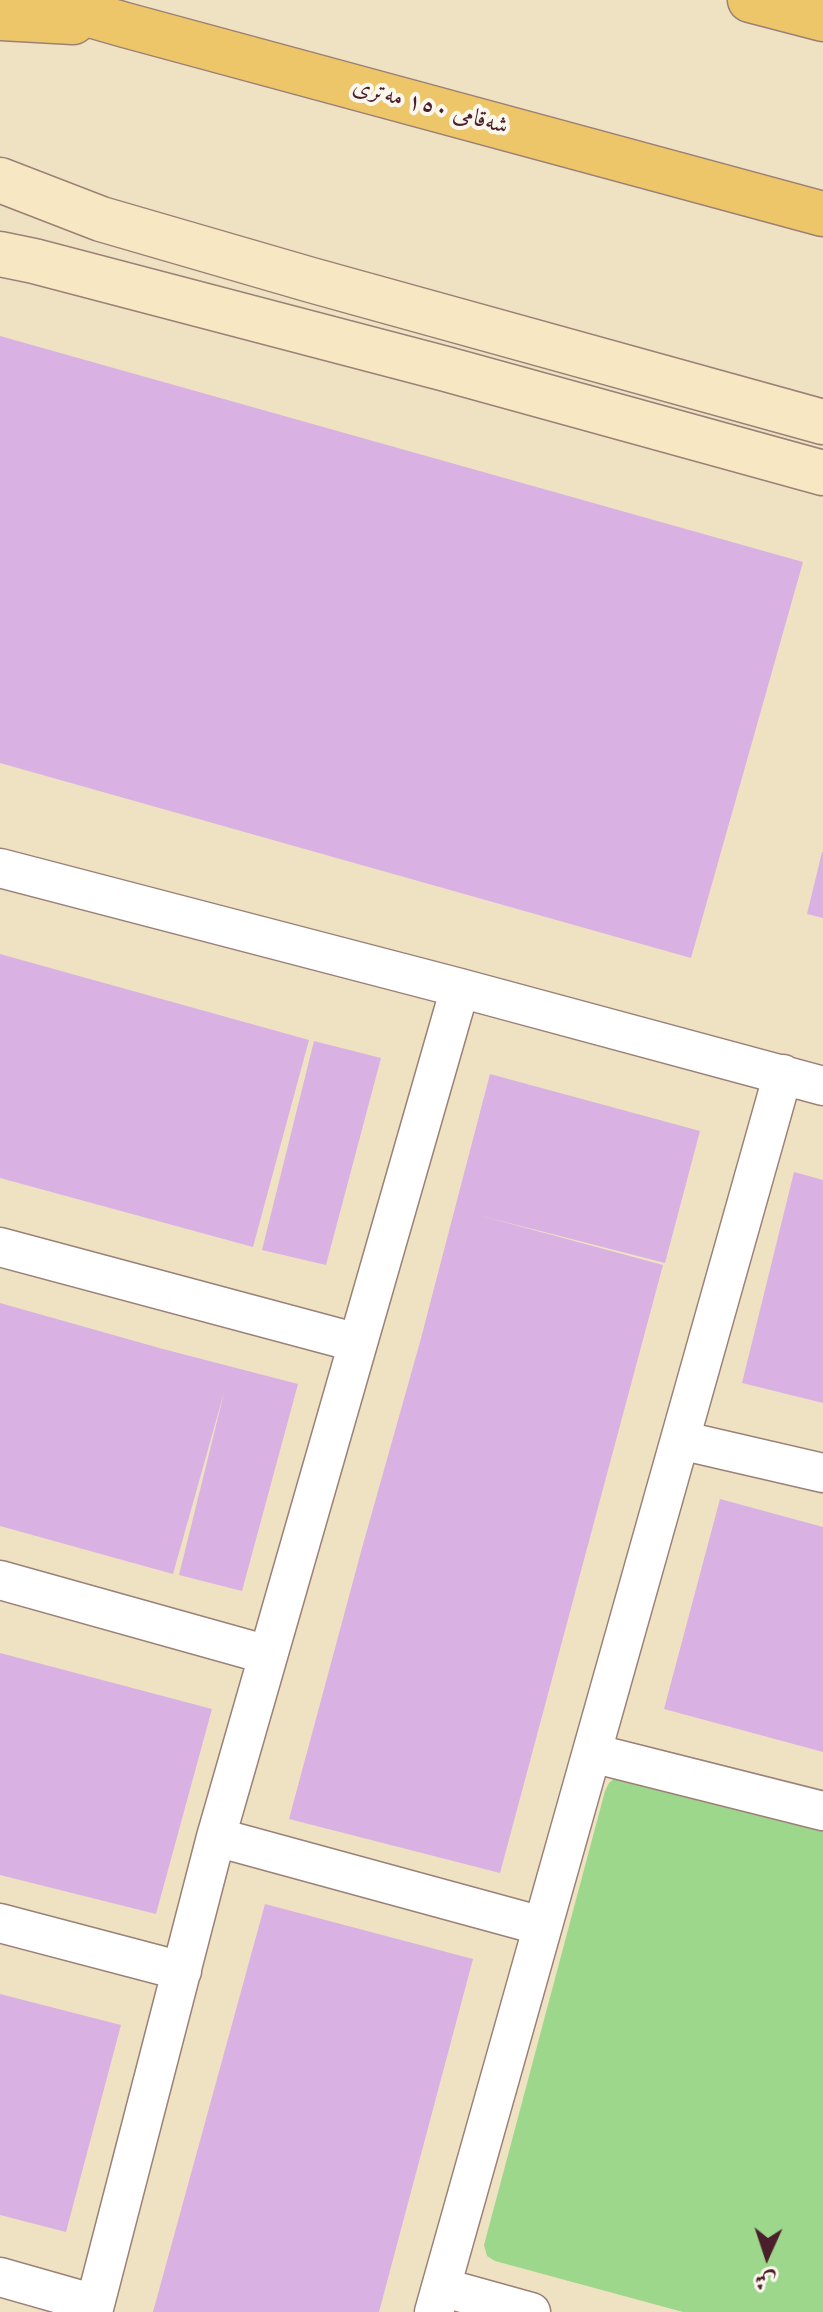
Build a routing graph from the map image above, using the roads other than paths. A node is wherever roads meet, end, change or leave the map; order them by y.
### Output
1 (38, 0) edge
2 (750, 0) edge
3 (778, 0) edge
4 (823, 6) edge
5 (0, 18) edge
6 (823, 19) edge
7 (125, 25) junction
8 (680, 175) junction
9 (0, 180) edge
10 (823, 214) edge
11 (823, 237) edge
12 (0, 254) edge
13 (823, 422) edge
14 (823, 473) edge
15 (0, 868) edge
16 (460, 988) junction
17 (783, 1074) junction
18 (823, 1086) edge
19 (0, 1247) edge
20 (358, 1343) junction
21 (680, 1440) junction
22 (823, 1473) edge
23 (0, 1580) edge
24 (268, 1655) junction
25 (592, 1753) junction
26 (823, 1811) edge
27 (216, 1837) junction
28 (0, 1923) edge
29 (542, 1926) junction
30 (182, 1971) junction
31 (0, 2277) edge
32 (437, 2300) edge
33 (94, 2308) edge
34 (531, 2312) edge

1 - 7 highway, شەقامی ١٥٠ مەتری
2 - 6 highway
3 - 4 highway
5 - 7 highway
7 - 8 highway, شەقامی ١٥٠ مەتری
8 - 10 highway, شەقامی ١٥٠ مەتری
8 - 11 highway
9 - 13 street
12 - 14 street
15 - 16 street
16 - 17 street
16 - 20 street
17 - 18 street
17 - 21 street
19 - 20 street
20 - 24 street
21 - 22 street
21 - 25 street
23 - 24 street
24 - 27 street
25 - 26 street
25 - 29 street
27 - 29 street
27 - 30 street
28 - 30 street
29 - 32 street
30 - 33 street
31 - 33 street
32 - 34 street

